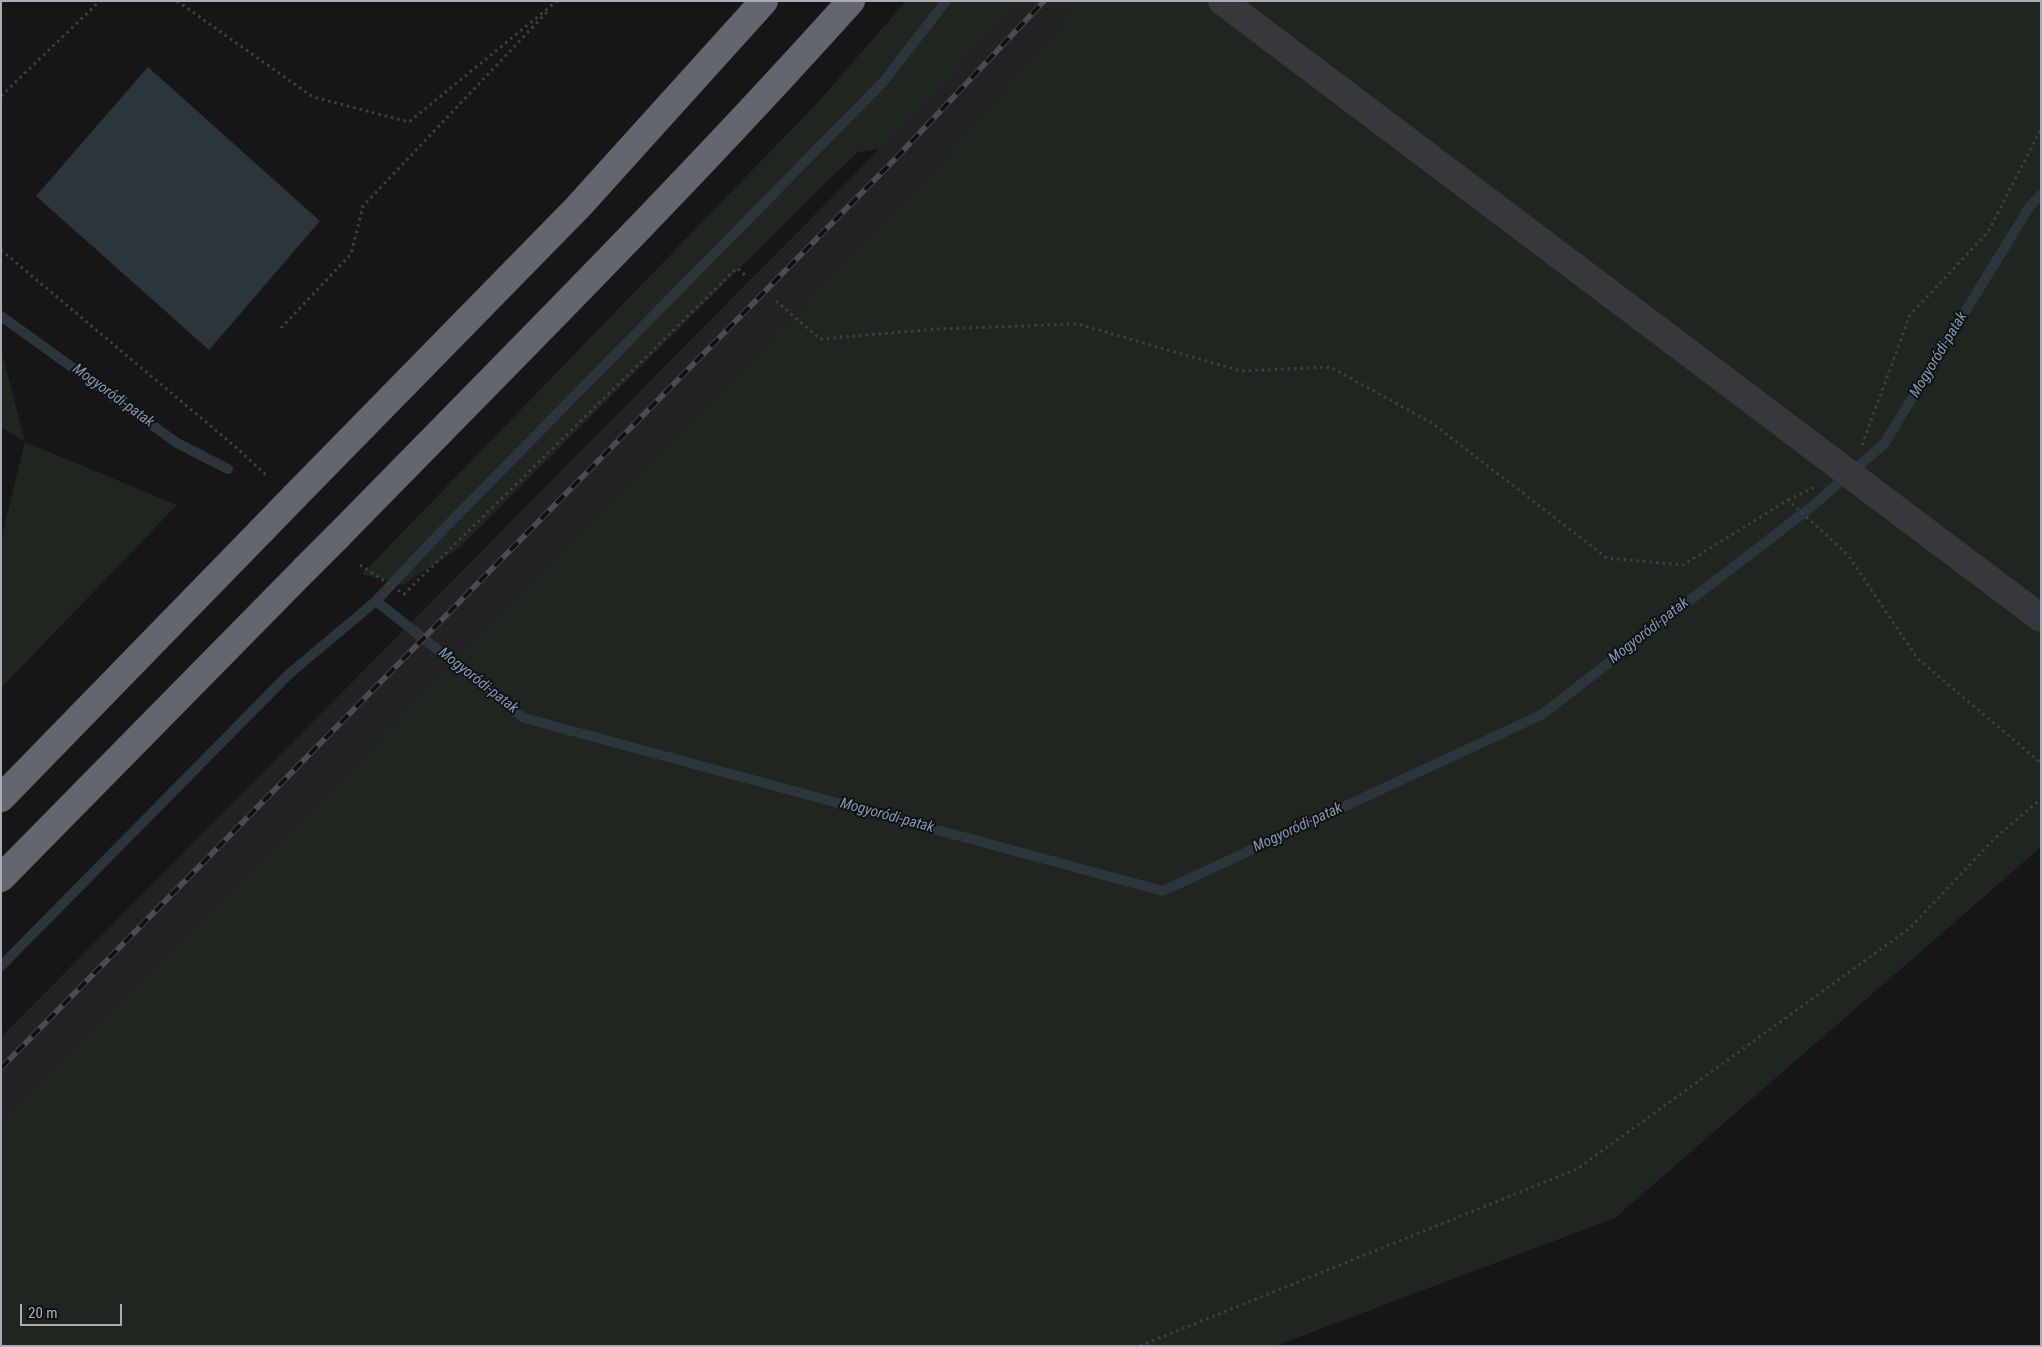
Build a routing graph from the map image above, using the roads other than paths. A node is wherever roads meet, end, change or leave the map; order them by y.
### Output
1 (764, 1) edge
2 (851, 1) edge
3 (1222, 1) edge
4 (2041, 618) edge
5 (1, 798) edge
6 (1, 878) edge

1 - 5 highway, bridge
2 - 6 highway, bridge
3 - 4 street, bridge

